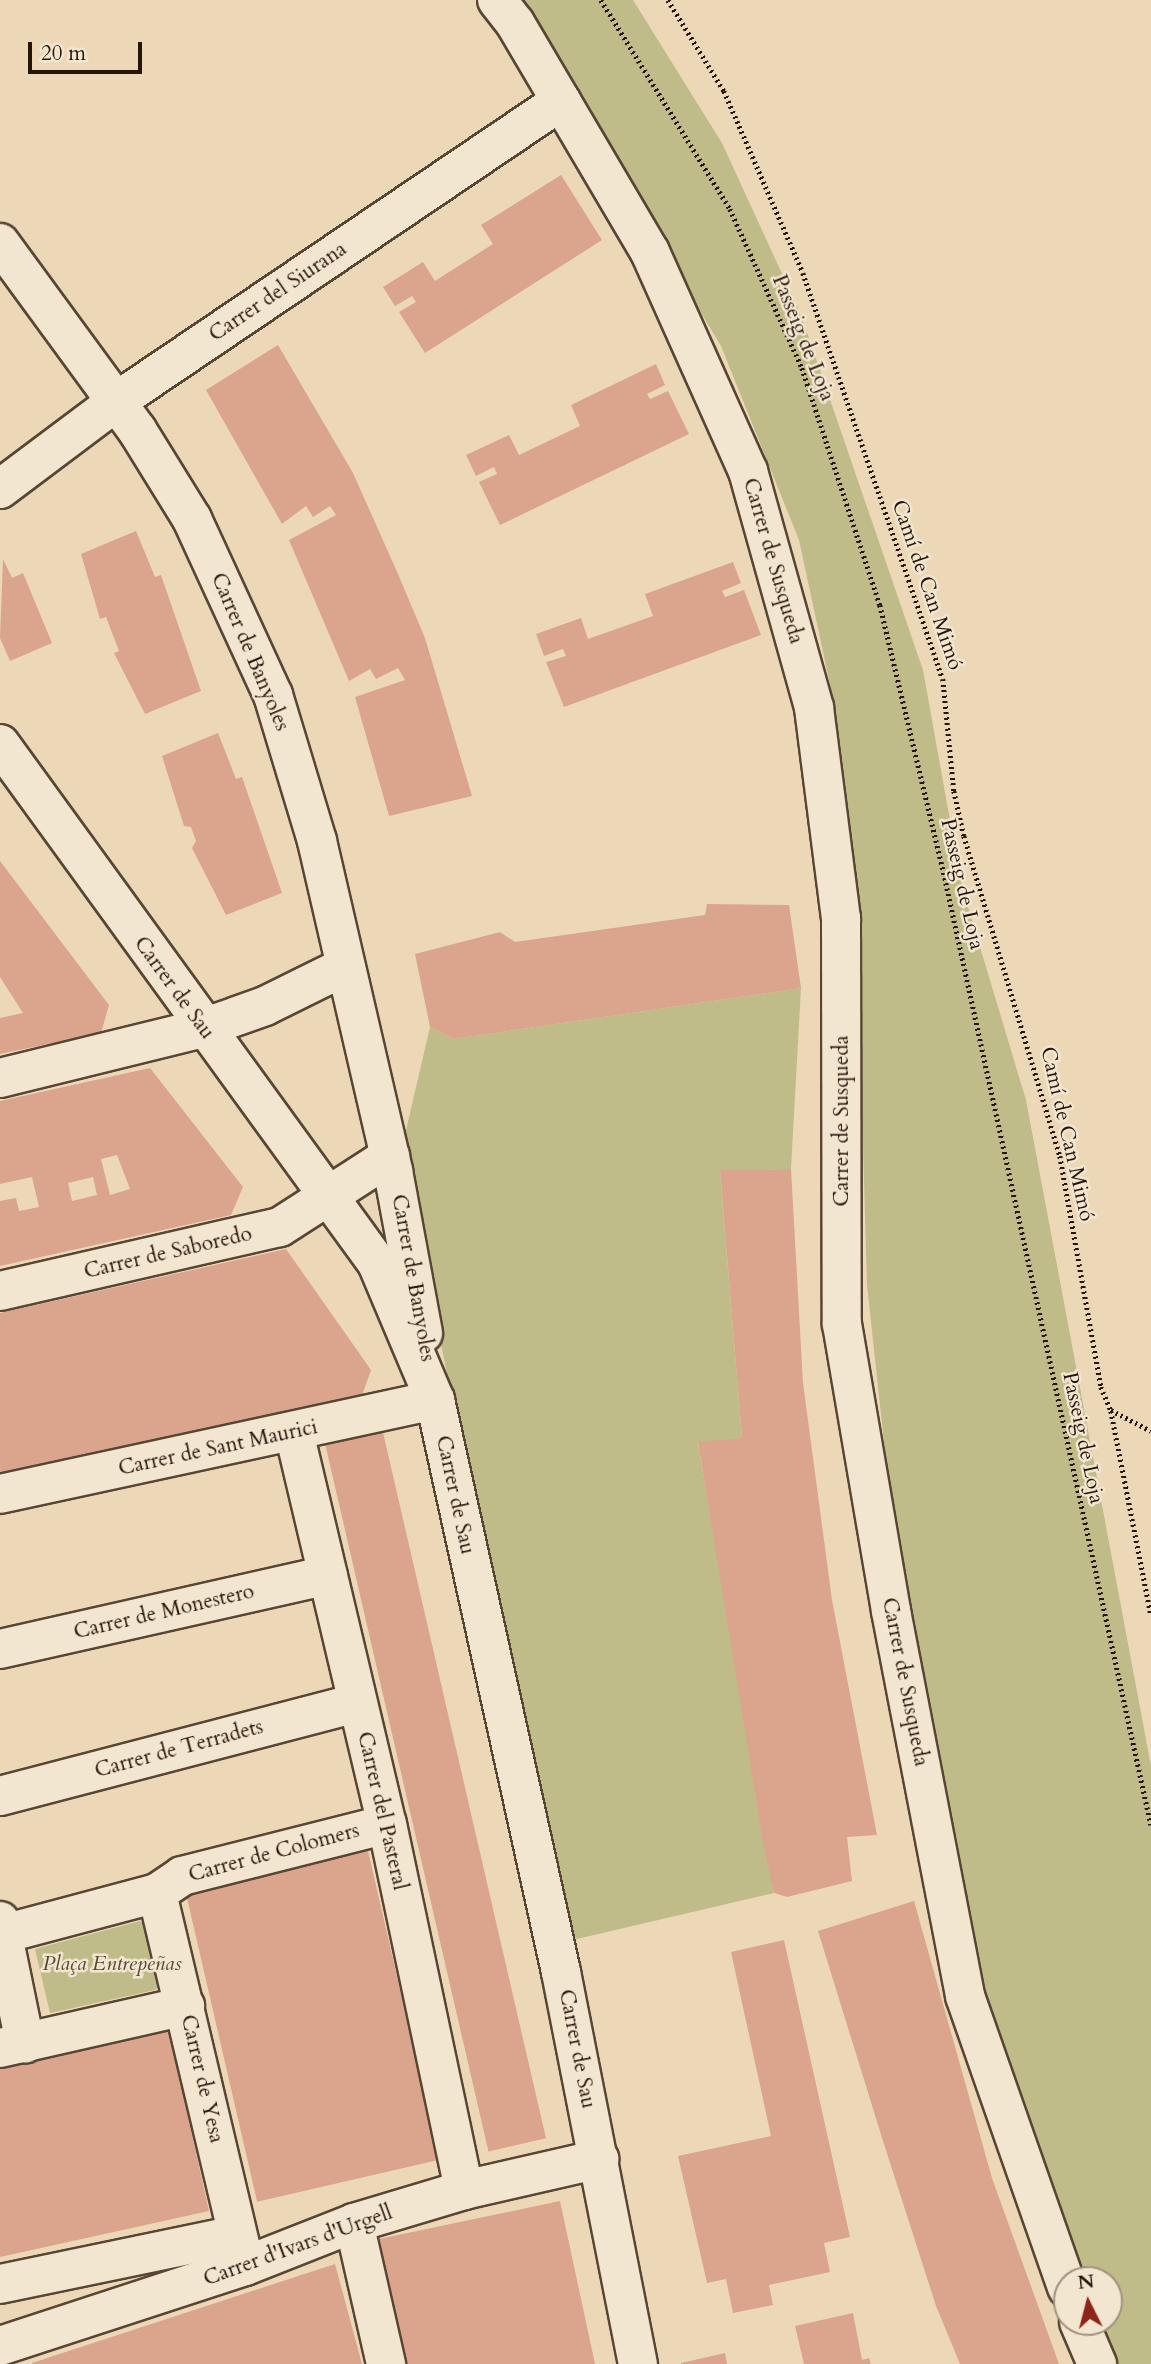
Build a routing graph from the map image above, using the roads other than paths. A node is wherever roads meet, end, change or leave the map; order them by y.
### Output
1 (497, 0) edge
2 (561, 101) junction
3 (0, 243) edge
4 (117, 401) junction
5 (0, 489) edge
6 (0, 744) edge
7 (344, 967) junction
8 (203, 1028) junction
9 (0, 1078) edge
10 (390, 1156) junction
11 (327, 1194) junction
12 (0, 1291) edge
13 (435, 1400) junction
14 (294, 1432) junction
15 (0, 1493) edge
16 (328, 1575) junction
17 (0, 1649) edge
18 (357, 1703) junction
19 (0, 1796) edge
20 (387, 1824) junction
21 (157, 1893) junction
22 (2, 1928) edge
23 (185, 2006) junction
24 (13, 2045) edge
25 (599, 2159) junction
26 (464, 2190) junction
27 (354, 2223) junction
28 (241, 2250) junction
29 (1059, 2266) edge
30 (0, 2284) edge
31 (1085, 2336) edge
32 (0, 2346) edge
33 (386, 2364) edge
34 (638, 2364) edge
35 (1097, 2364) edge

1 - 2 street, Carrer de Susqueda
2 - 4 street, Carrer del Siurana
2 - 29 street, Carrer de Susqueda
3 - 4 street, Carrer de Banyoles
4 - 5 street, Carrer del Siurana
4 - 7 street, Carrer de Banyoles
6 - 8 street, Carrer de Sau
7 - 8 street
7 - 10 street, Carrer de Banyoles
8 - 9 street
8 - 11 street, Carrer de Sau
10 - 11 street
10 - 13 street, Carrer de Banyoles
11 - 12 street, Carrer de Saboredo
11 - 13 street, Carrer de Sau
13 - 14 street, Carrer de Sant Maurici
13 - 25 street, Carrer de Sau
14 - 15 street, Carrer de Sant Maurici
14 - 16 street, Carrer del Pasteral
16 - 17 street, Carrer de Monestero
16 - 18 street, Carrer del Pasteral
18 - 19 street, Carrer de Terradets
18 - 20 street, Carrer del Pasteral
20 - 21 street, Carrer de Colomers
20 - 26 street, Carrer del Pasteral
21 - 22 street, Carrer de Colomers
21 - 23 street, Carrer de Yesa
22 - 24 street
23 - 24 street
23 - 28 street, Carrer de Yesa
25 - 26 street, Carrer d'Ivars d'Urgell
25 - 34 street, Carrer de Sau
26 - 27 street, Carrer d'Ivars d'Urgell
27 - 28 street, Carrer d'Ivars d'Urgell
27 - 33 street
28 - 30 street, Carrer d'Ivars d'Urgell
28 - 32 street, Carrer d'Ivars d'Urgell
31 - 35 street

